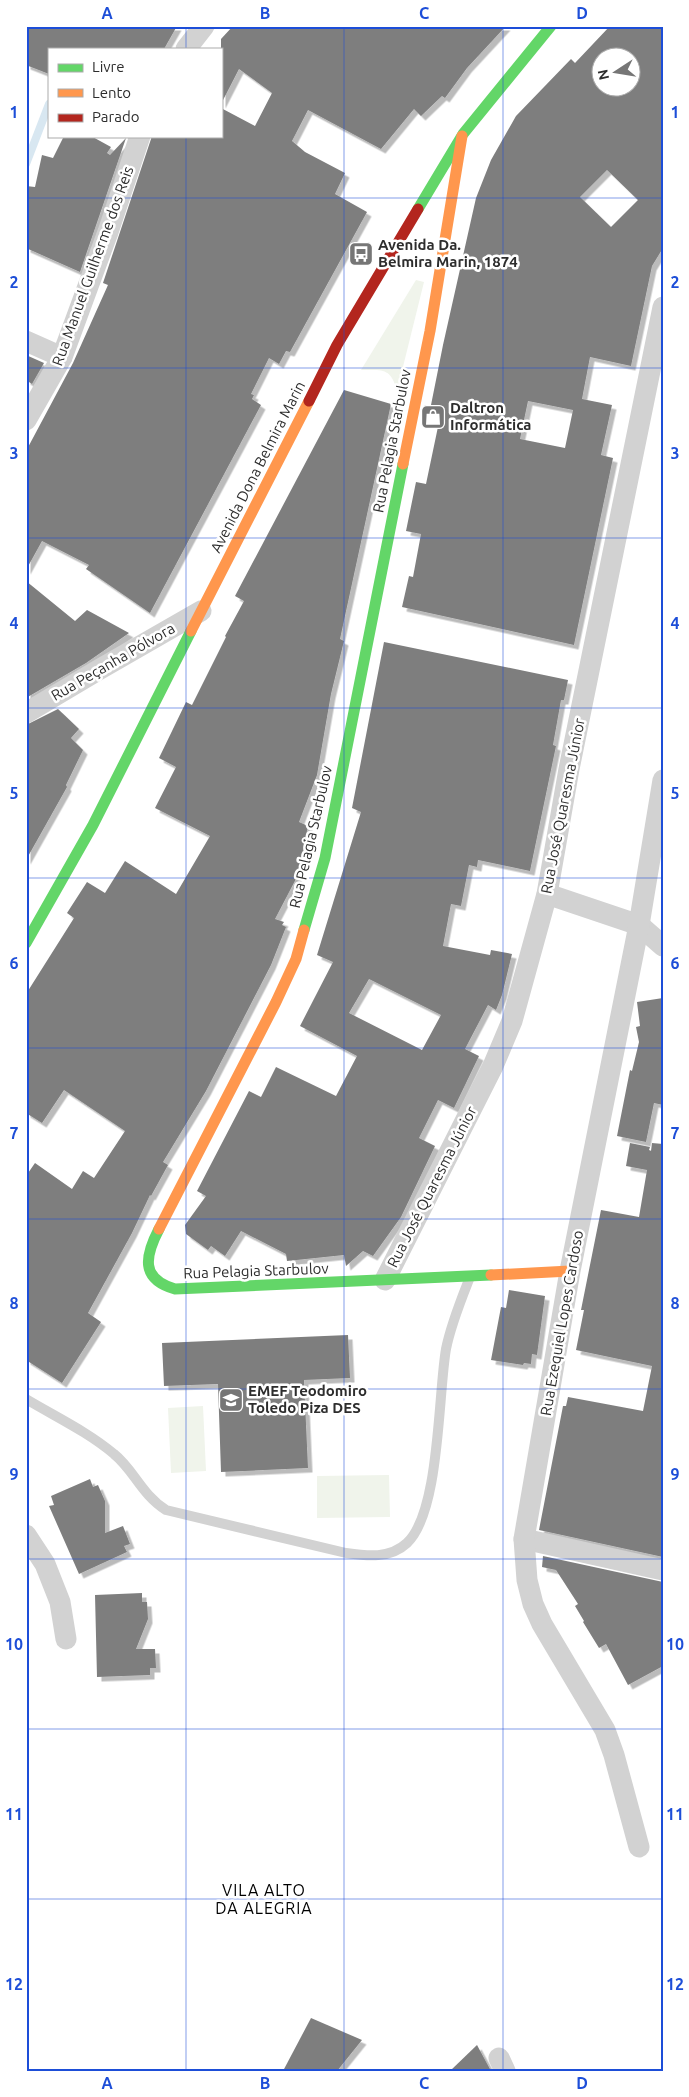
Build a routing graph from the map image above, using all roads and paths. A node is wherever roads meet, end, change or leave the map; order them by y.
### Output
1 (204, 26) edge
2 (551, 26) edge
3 (187, 48) edge
4 (463, 134) junction
5 (139, 138) edge
6 (663, 307) edge
7 (26, 341) edge
8 (62, 358) junction
9 (26, 420) edge
10 (201, 611) junction
11 (26, 714) edge
12 (663, 780) edge
13 (547, 894) junction
14 (639, 926) junction
15 (26, 943) edge
16 (663, 946) edge
17 (570, 1270) junction
18 (471, 1276) junction
19 (385, 1280) junction
20 (26, 1400) edge
21 (26, 1535) edge
22 (524, 1540) junction
23 (663, 1570) edge
24 (66, 1639) dead end
25 (639, 1847) dead end

1 - 3 street
2 - 4 street, Avenida Dona Belmira Marin
4 - 10 street, Avenida Dona Belmira Marin
4 - 19 street, Rua Pelagia Starbulov
5 - 8 street, Rua Manuel Guilherme dos Reis
6 - 13 street, Rua José Quaresma Júnior
7 - 8 street
8 - 9 street, Rua Manuel Guilherme dos Reis
10 - 11 street, Rua Peçanha Pólvora
10 - 15 street, Avenida Dona Belmira Marin
12 - 14 street, Rua Ezequiel Lopes Cardoso
13 - 14 street
13 - 19 street, Rua José Quaresma Júnior
14 - 16 street
14 - 17 street, Rua Ezequiel Lopes Cardoso
17 - 18 street, Rua Pelagia Starbulov
17 - 22 street, Rua Ezequiel Lopes Cardoso
18 - 19 street, Rua Pelagia Starbulov
18 - 20 lane
21 - 24 street
22 - 23 street
22 - 25 street, Rua Ezequiel Lopes Cardoso

